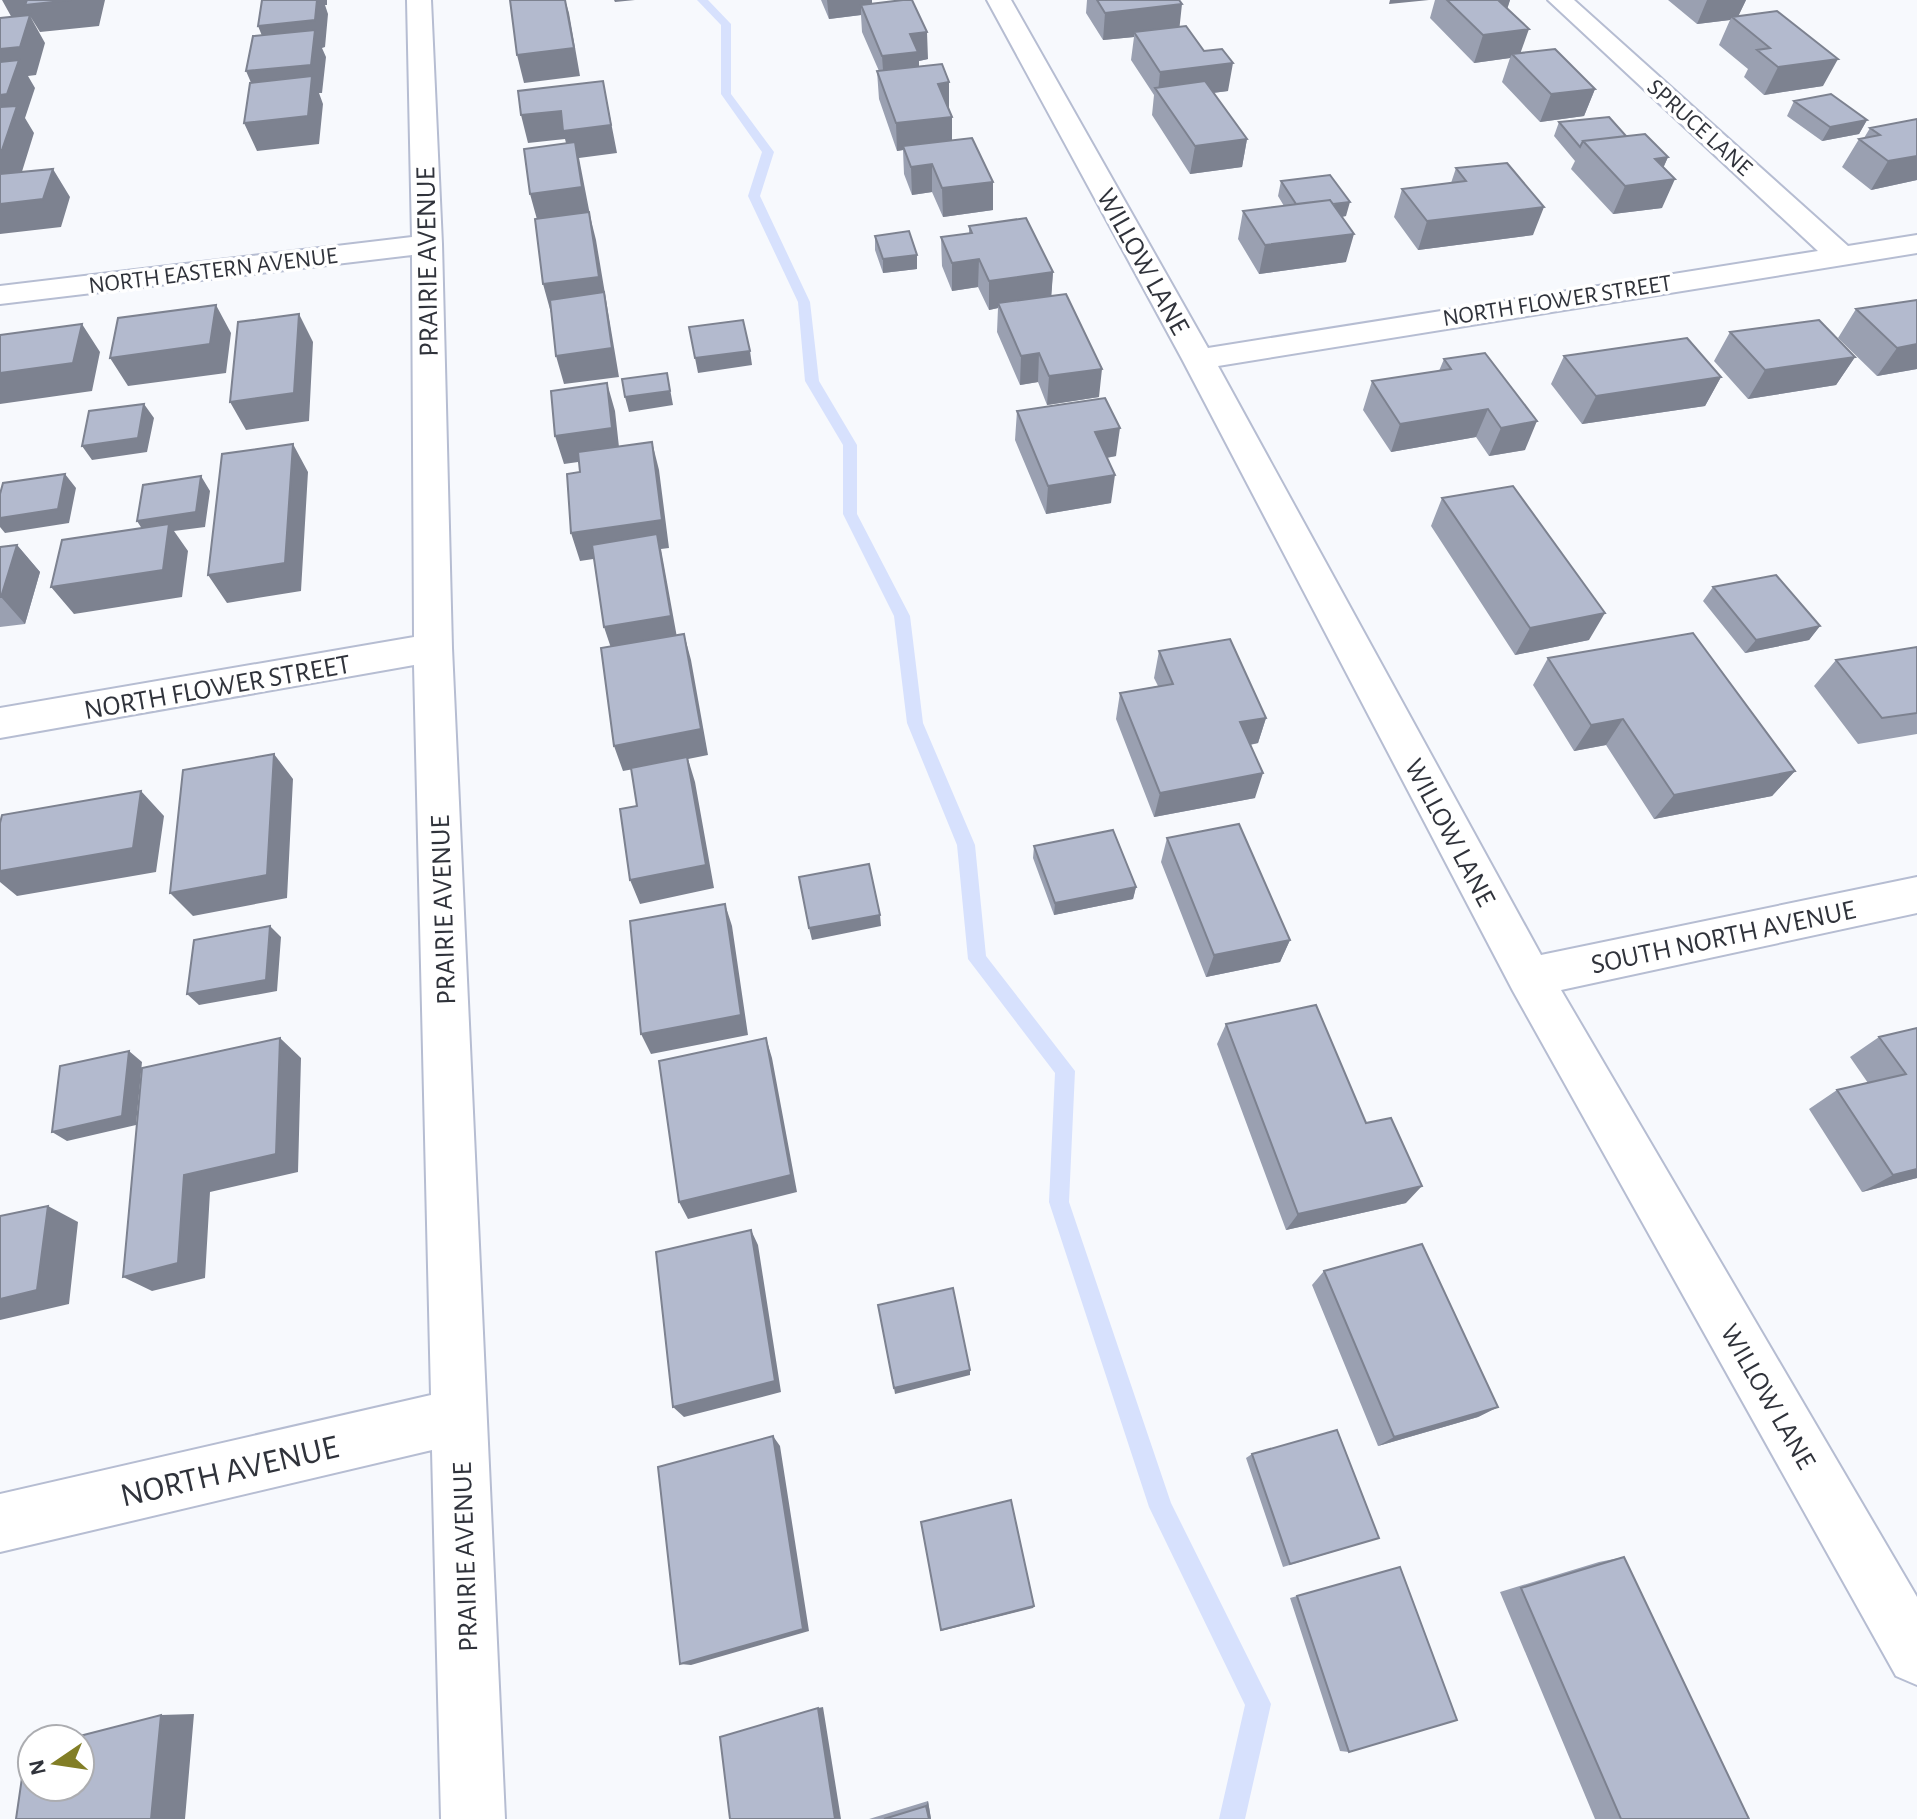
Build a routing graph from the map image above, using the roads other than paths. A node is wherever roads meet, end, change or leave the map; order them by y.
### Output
1 (419, 0) edge
2 (999, 0) edge
3 (1560, 0) edge
4 (427, 244) junction
5 (1917, 244) edge
6 (1840, 255) junction
7 (0, 295) edge
8 (1198, 359) junction
9 (433, 648) junction
10 (0, 723) edge
11 (1917, 895) edge
12 (1529, 977) junction
13 (459, 1416) junction
14 (0, 1523) edge
15 (1917, 1655) edge
16 (473, 1819) edge

1 - 4 street, PRAIRIE AVENUE
2 - 8 street, WILLOW LANE
3 - 6 street, SPRUCE LANE
4 - 7 street, NORTH EASTERN AVENUE
4 - 9 street, PRAIRIE AVENUE
5 - 6 street, NORTH FLOWER STREET
6 - 8 street, NORTH FLOWER STREET
8 - 12 street, WILLOW LANE
9 - 10 street, NORTH FLOWER STREET
9 - 13 street, PRAIRIE AVENUE
11 - 12 street, SOUTH NORTH AVENUE
12 - 15 street, WILLOW LANE
13 - 14 street, NORTH AVENUE
13 - 16 street, PRAIRIE AVENUE

